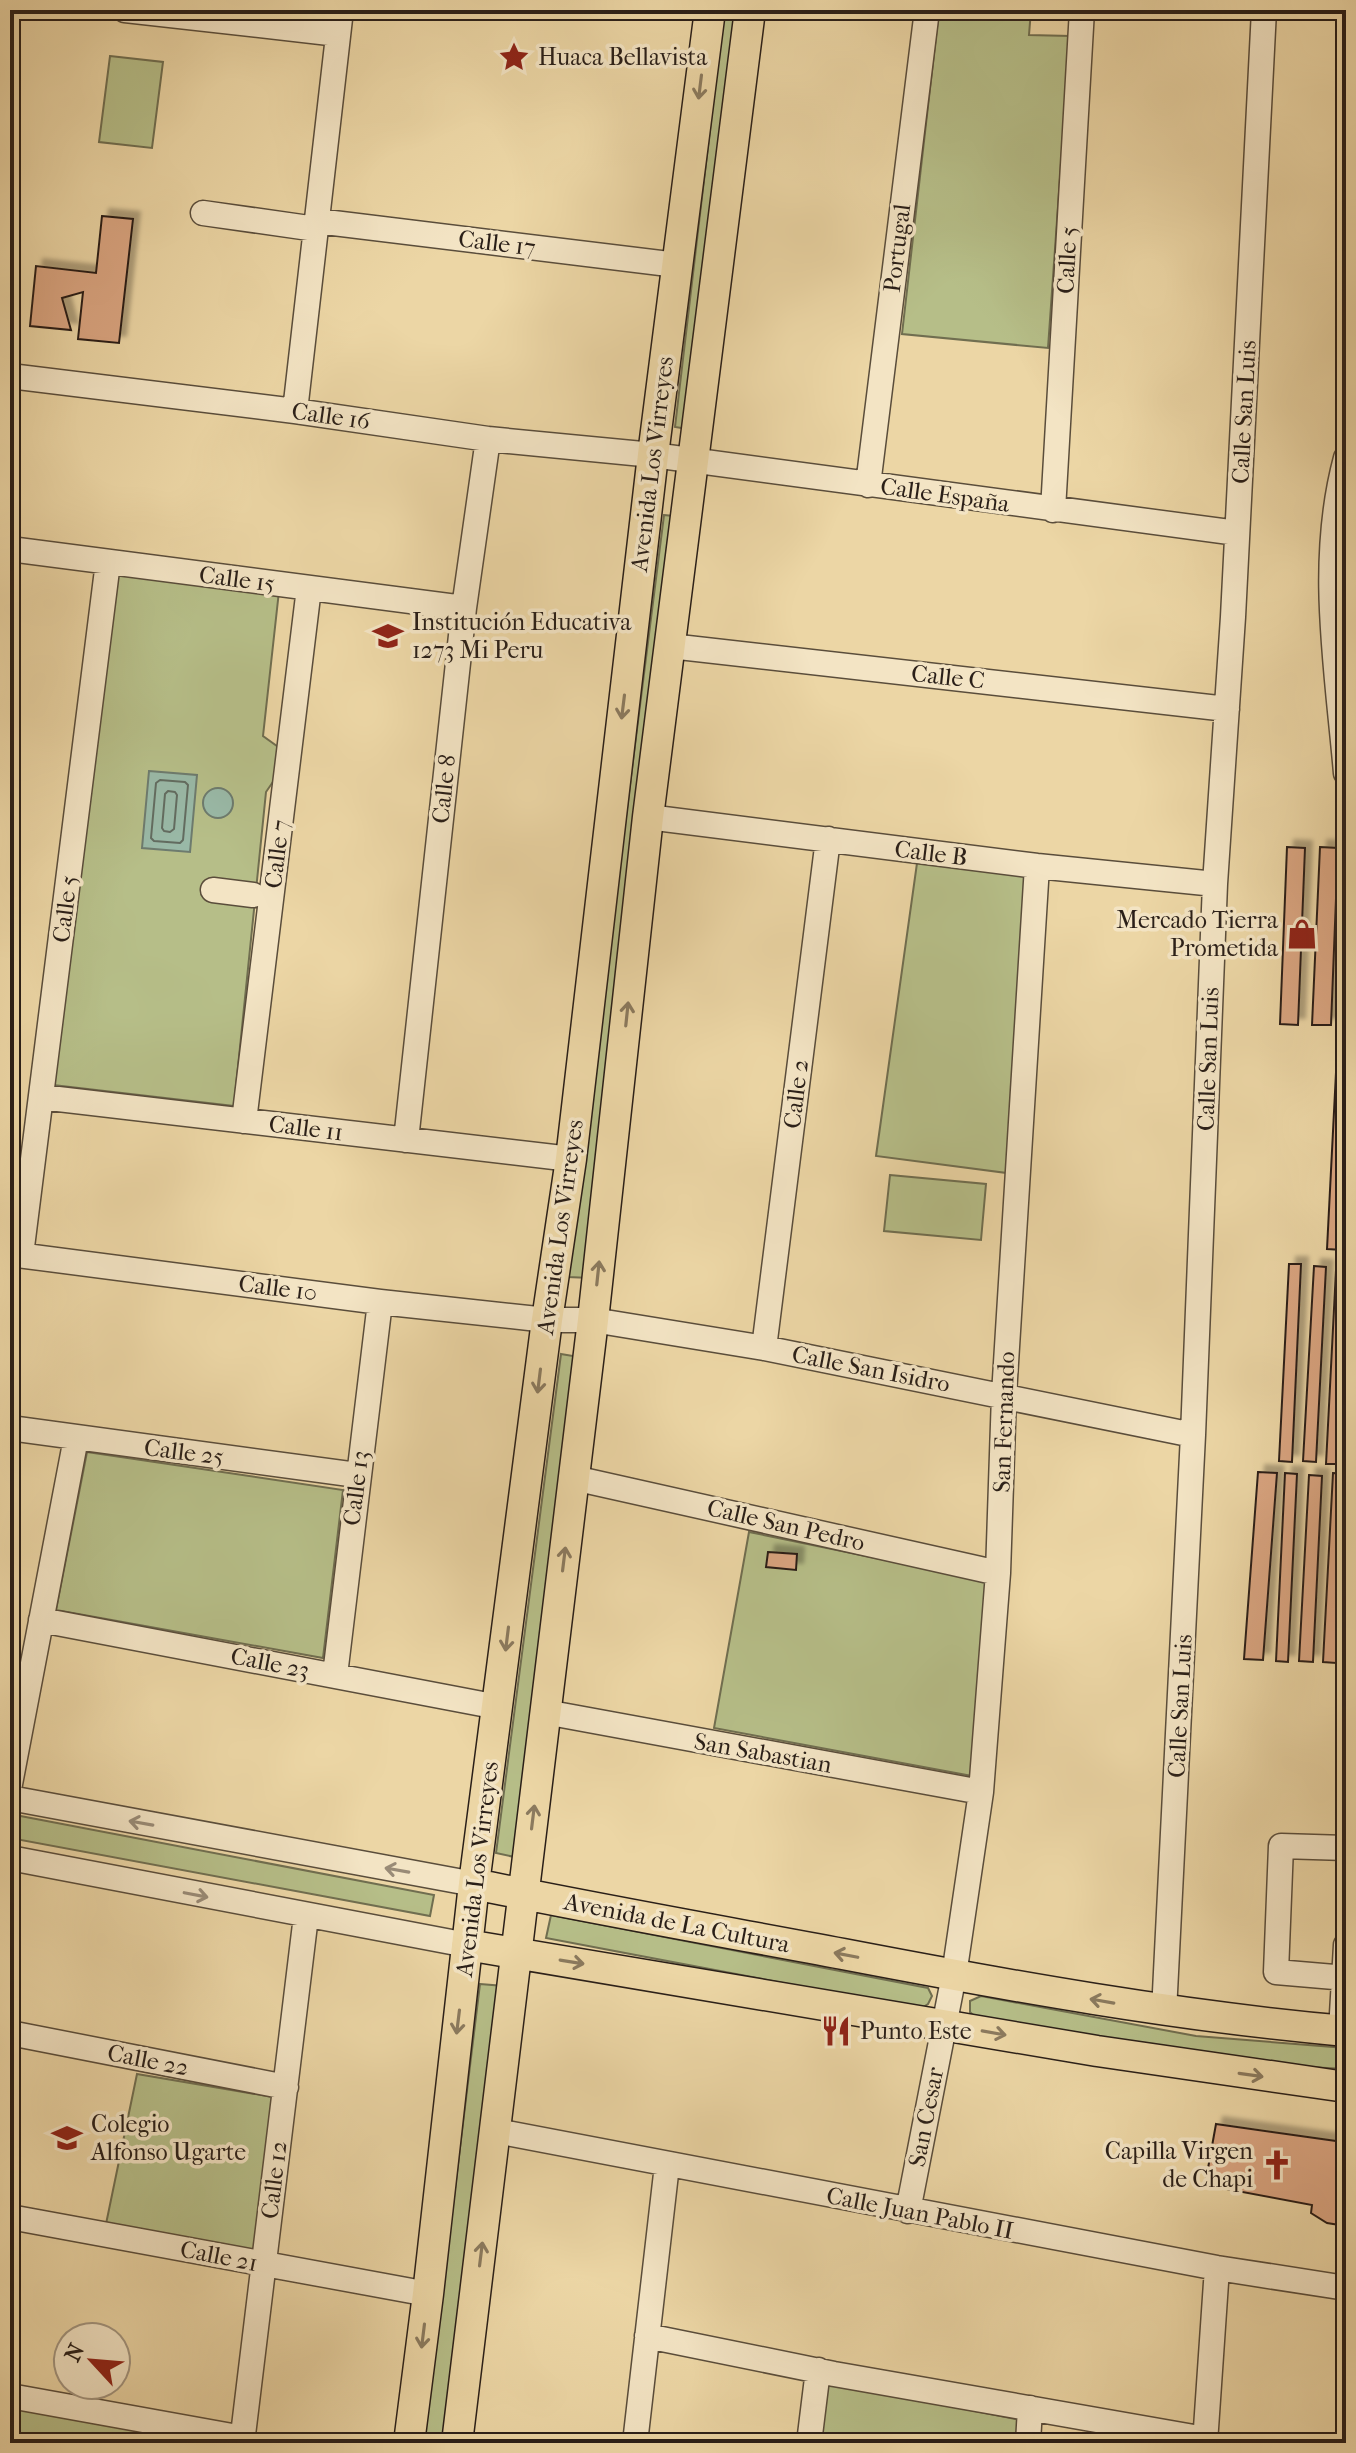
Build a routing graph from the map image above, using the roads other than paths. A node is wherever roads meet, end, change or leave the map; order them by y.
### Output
1 (125, 10) edge
2 (710, 10) edge
3 (750, 10) edge
4 (927, 10) edge
5 (1082, 10) edge
6 (1264, 10) edge
7 (175, 13) edge
8 (340, 22) edge
9 (203, 213) dead end
10 (316, 225) junction
11 (677, 265) junction
12 (10, 376) edge
13 (295, 411) junction
14 (488, 439) junction
15 (653, 455) junction
16 (1346, 458) edge
17 (693, 462) junction
18 (868, 485) junction
19 (1053, 510) junction
20 (1237, 533) junction
21 (10, 549) edge
22 (108, 562) junction
23 (309, 588) junction
24 (464, 608) junction
25 (670, 646) junction
26 (1227, 709) junction
27 (1346, 773) edge
28 (648, 817) junction
29 (828, 839) junction
30 (1037, 866) junction
31 (1215, 884) junction
32 (213, 890) dead end
33 (253, 895) dead end
34 (41, 1097) junction
35 (244, 1121) junction
36 (406, 1140) junction
37 (571, 1159) junction
38 (15, 1254) edge
39 (380, 1302) junction
40 (547, 1320) junction
41 (593, 1320) junction
42 (764, 1348) junction
43 (1004, 1395) junction
44 (10, 1428) edge
45 (1193, 1435) junction
46 (76, 1438) junction
47 (357, 1475) junction
48 (574, 1478) junction
49 (998, 1573) junction
50 (41, 1620) junction
51 (335, 1675) junction
52 (498, 1707) junction
53 (545, 1712) junction
54 (10, 1784) edge
55 (981, 1792) junction
56 (10, 1798) edge
57 (1346, 1848) edge
58 (10, 1858) edge
59 (474, 1884) junction
60 (523, 1894) junction
61 (306, 1916) junction
62 (467, 1945) junction
63 (1346, 1945) edge
64 (517, 1953) junction
65 (954, 1975) junction
66 (1345, 1978) edge
67 (1164, 2012) junction
68 (944, 2024) junction
69 (1343, 2031) edge
70 (10, 2033) edge
71 (286, 2087) junction
72 (1346, 2087) edge
73 (496, 2131) junction
74 (667, 2165) junction
75 (908, 2211) junction
76 (10, 2217) edge
77 (264, 2264) junction
78 (1217, 2268) junction
79 (1346, 2288) edge
80 (428, 2294) junction
81 (647, 2336) junction
82 (818, 2370) junction
83 (10, 2396) edge
84 (1030, 2408) junction
85 (243, 2440) edge
86 (1205, 2441) edge
87 (409, 2443) edge
88 (457, 2443) edge
89 (635, 2443) edge
90 (809, 2443) edge
91 (1028, 2443) edge

1 - 7 street
2 -> 11 main road, Avenida Los Virreyes
3 - 17 main road, Avenida Los Virreyes
4 - 18 street, Portugal
5 - 19 street, Calle 5
6 - 20 street, Calle San Luis
7 - 8 street
8 - 10 street
9 - 10 street, Calle 17
10 - 11 street, Calle 17
10 - 13 street
11 - 15 main road, Avenida Los Virreyes
12 - 13 street, Calle 16
13 - 14 street, Calle 16
14 - 15 street, Calle 16
14 - 24 street, Calle 8
15 - 17 street, Calle España
15 -> 37 main road, Avenida Los Virreyes
16 - 27 street
17 - 18 street, Calle España
17 - 25 main road, Avenida Los Virreyes
18 - 19 street, Calle España
19 - 20 street, Calle España
20 - 26 street, Calle San Luis
21 - 22 street, Calle 15
22 - 23 street, Calle 15
22 - 34 street, Calle 5
23 - 24 street, Calle 15
23 - 35 street, Calle 7
24 - 36 street, Calle 8
25 - 26 street, Calle C
25 - 28 main road, Avenida Los Virreyes
26 - 31 street, Calle San Luis
28 - 29 street, Calle B
41 -> 28 main road, Avenida Los Virreyes
29 - 30 street, Calle B
29 - 42 street, Calle 2
30 - 31 street, Calle B
30 - 43 street, San Fernando
31 - 45 street, Calle San Luis
32 - 33 street
34 - 35 street, Calle 11
34 - 38 street, Calle 5
35 - 36 street, Calle 11
36 - 37 street, Calle 11
37 - 40 main road, Avenida Los Virreyes
38 - 39 street, Calle 10
39 - 40 street, Calle 10
39 - 47 street, Calle 13
40 - 41 street, Calle San Isidro
40 -> 52 main road, Avenida Los Virreyes
41 - 42 street, Calle San Isidro
41 - 48 main road, Avenida Los Virreyes
42 - 43 street, Calle San Isidro
43 - 45 street, Calle San Isidro
43 - 49 street, San Fernando
44 - 46 street, Calle 25
45 - 67 street, Calle San Luis
46 - 47 street, Calle 25
46 - 50 street
47 - 51 street, Calle 13
48 - 49 street, Calle San Pedro
53 -> 48 main road, Avenida Los Virreyes
49 - 55 street, San Fernando
50 - 51 street, Calle 23
50 - 54 street
51 - 52 street, Calle 23
52 - 59 main road, Avenida Los Virreyes
53 - 55 street, San Sabastian
60 -> 53 main road, Avenida Los Virreyes
55 - 65 street, San Fernando
59 -> 56 street, Avenida de La Cultura
57 - 66 street
58 -> 61 street
59 - 60 main road, Avenida de La Cultura
59 - 62 main road, Avenida Los Virreyes
60 - 64 main road, Avenida Los Virreyes
65 -> 60 main road, Avenida de La Cultura
61 - 62 street
61 - 71 street, Calle 12
62 - 64 main road
62 -> 80 main road, Avenida Los Virreyes
63 - 66 street
64 -> 68 main road
64 - 73 main road, Avenida Los Virreyes
67 -> 65 main road, Avenida de La Cultura
65 - 68 street, San Cesar
66 - 69 street
67 - 69 main road, Avenida de La Cultura
68 -> 72 main road
68 - 75 street, San Cesar
70 - 71 street, Calle 22
71 - 77 street, Calle 12
73 - 74 street, Calle Juan Pablo II
88 -> 73 main road, Avenida Los Virreyes
74 - 75 street, Calle Juan Pablo II
74 - 81 street
75 - 78 street, Calle Juan Pablo II
76 - 77 street, Calle 21
77 - 80 street, Calle 21
77 - 85 street, Calle 12
78 - 79 street, Calle Juan Pablo II
78 - 86 street
80 -> 87 main road, Avenida Los Virreyes
81 - 82 street
81 - 89 street
82 - 84 street
82 - 90 street
83 - 85 street
84 - 86 street
84 - 91 street

